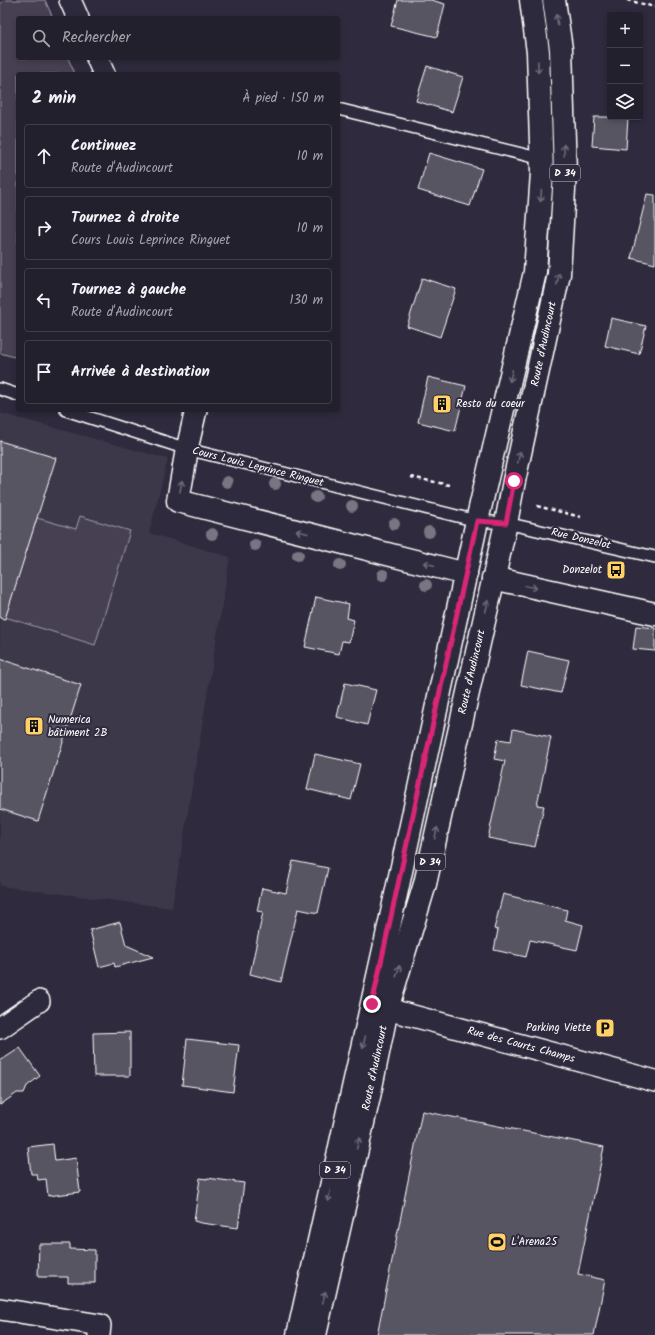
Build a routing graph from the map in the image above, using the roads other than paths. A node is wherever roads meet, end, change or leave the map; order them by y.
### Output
1 (70, 0) edge
2 (531, 0) edge
3 (554, 0) edge
4 (77, 16) edge
5 (98, 60) edge
6 (103, 72) edge
7 (340, 109) edge
8 (542, 159) junction
9 (0, 389) edge
10 (16, 394) edge
11 (72, 412) edge
12 (196, 412) edge
13 (187, 449) junction
14 (477, 521) junction
15 (506, 523) junction
16 (655, 557) edge
17 (466, 574) junction
18 (493, 578) junction
19 (655, 614) edge
20 (39, 1001) dead end
21 (387, 1009) junction
22 (0, 1028) edge
23 (655, 1081) edge
24 (0, 1309) edge
25 (99, 1335) edge
26 (298, 1335) edge
27 (315, 1335) edge

1 - 4 street
2 -> 8 main road, Route d'Audincourt / D 34
15 -> 3 main road, Route d'Audincourt / D 34
5 - 6 street
7 - 8 lane
8 -> 14 main road, Route d'Audincourt / D 34
9 - 10 lane
11 - 13 lane
12 - 13 street
13 - 14 lane, Cours Louis Leprince Ringuet
17 -> 13 main road, Cours Louis Leprince Ringuet
14 - 15 lane, Cours Louis Leprince Ringuet
14 - 17 main road, Route d'Audincourt / D 34
15 - 16 lane, Rue Donzelot
15 - 18 main road, Route d'Audincourt / D 34
17 - 18 main road
17 -> 26 main road, Route d'Audincourt / D 34
18 -> 19 main road
21 -> 18 main road, Route d'Audincourt / D 34
20 - 22 street
21 - 23 street, Rue des Courts Champs
27 -> 21 main road, Route d'Audincourt / D 34
24 - 25 street

